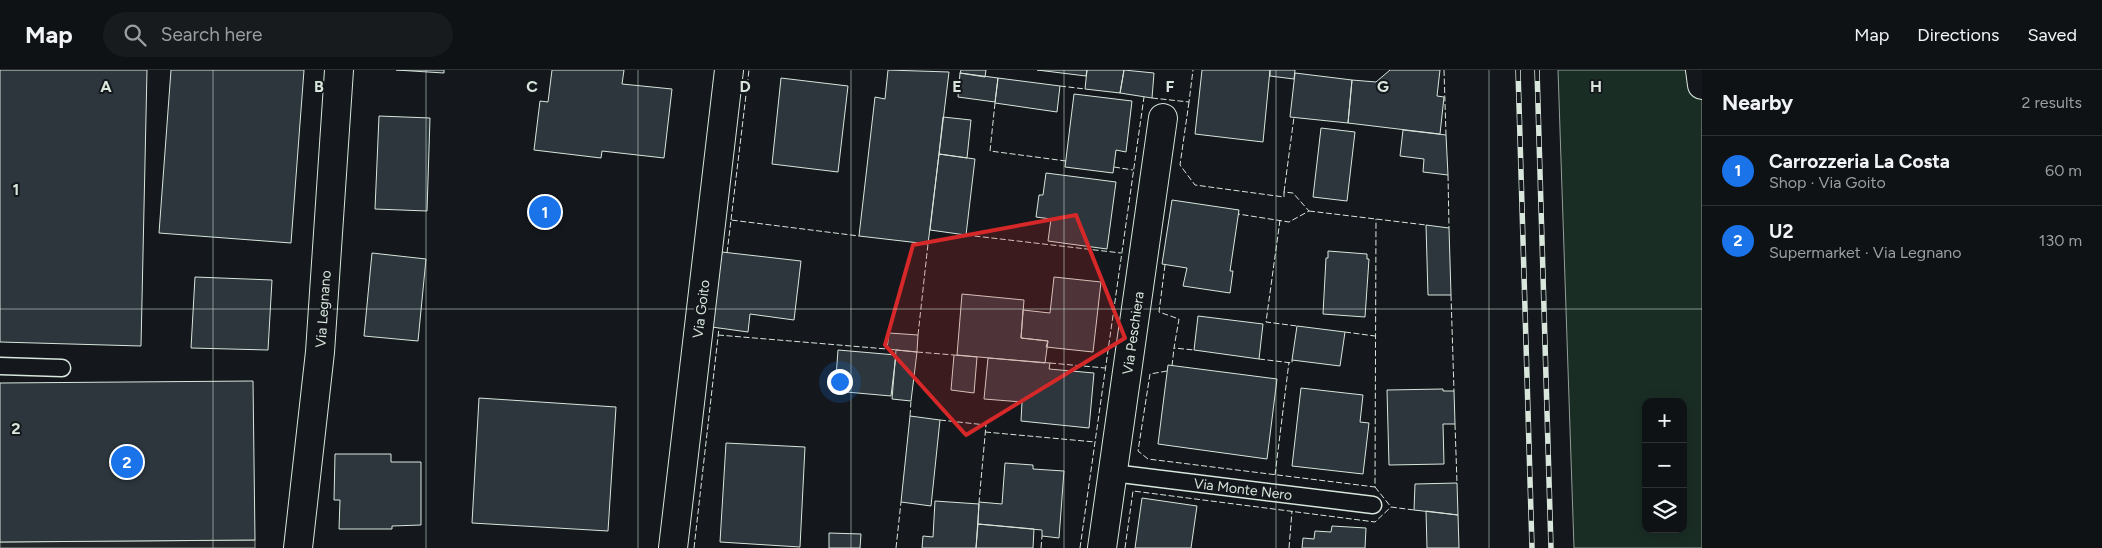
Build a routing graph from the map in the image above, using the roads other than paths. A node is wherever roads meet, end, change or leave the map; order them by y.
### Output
1 (339, 70) edge
2 (729, 70) edge
3 (1700, 70) edge
4 (1702, 84) edge
5 (1163, 118) dead end
6 (0, 366) edge
7 (62, 368) dead end
8 (1113, 473) junction
9 (1373, 505) dead end
10 (298, 548) edge
11 (673, 548) edge
12 (1102, 548) edge

1 - 10 street, Via Legnano
2 - 11 street, Via Goito
3 - 4 street
5 - 8 street, Via Peschiera
6 - 7 lane
8 - 9 lane, Via Monte Nero
8 - 12 street, Via Peschiera

